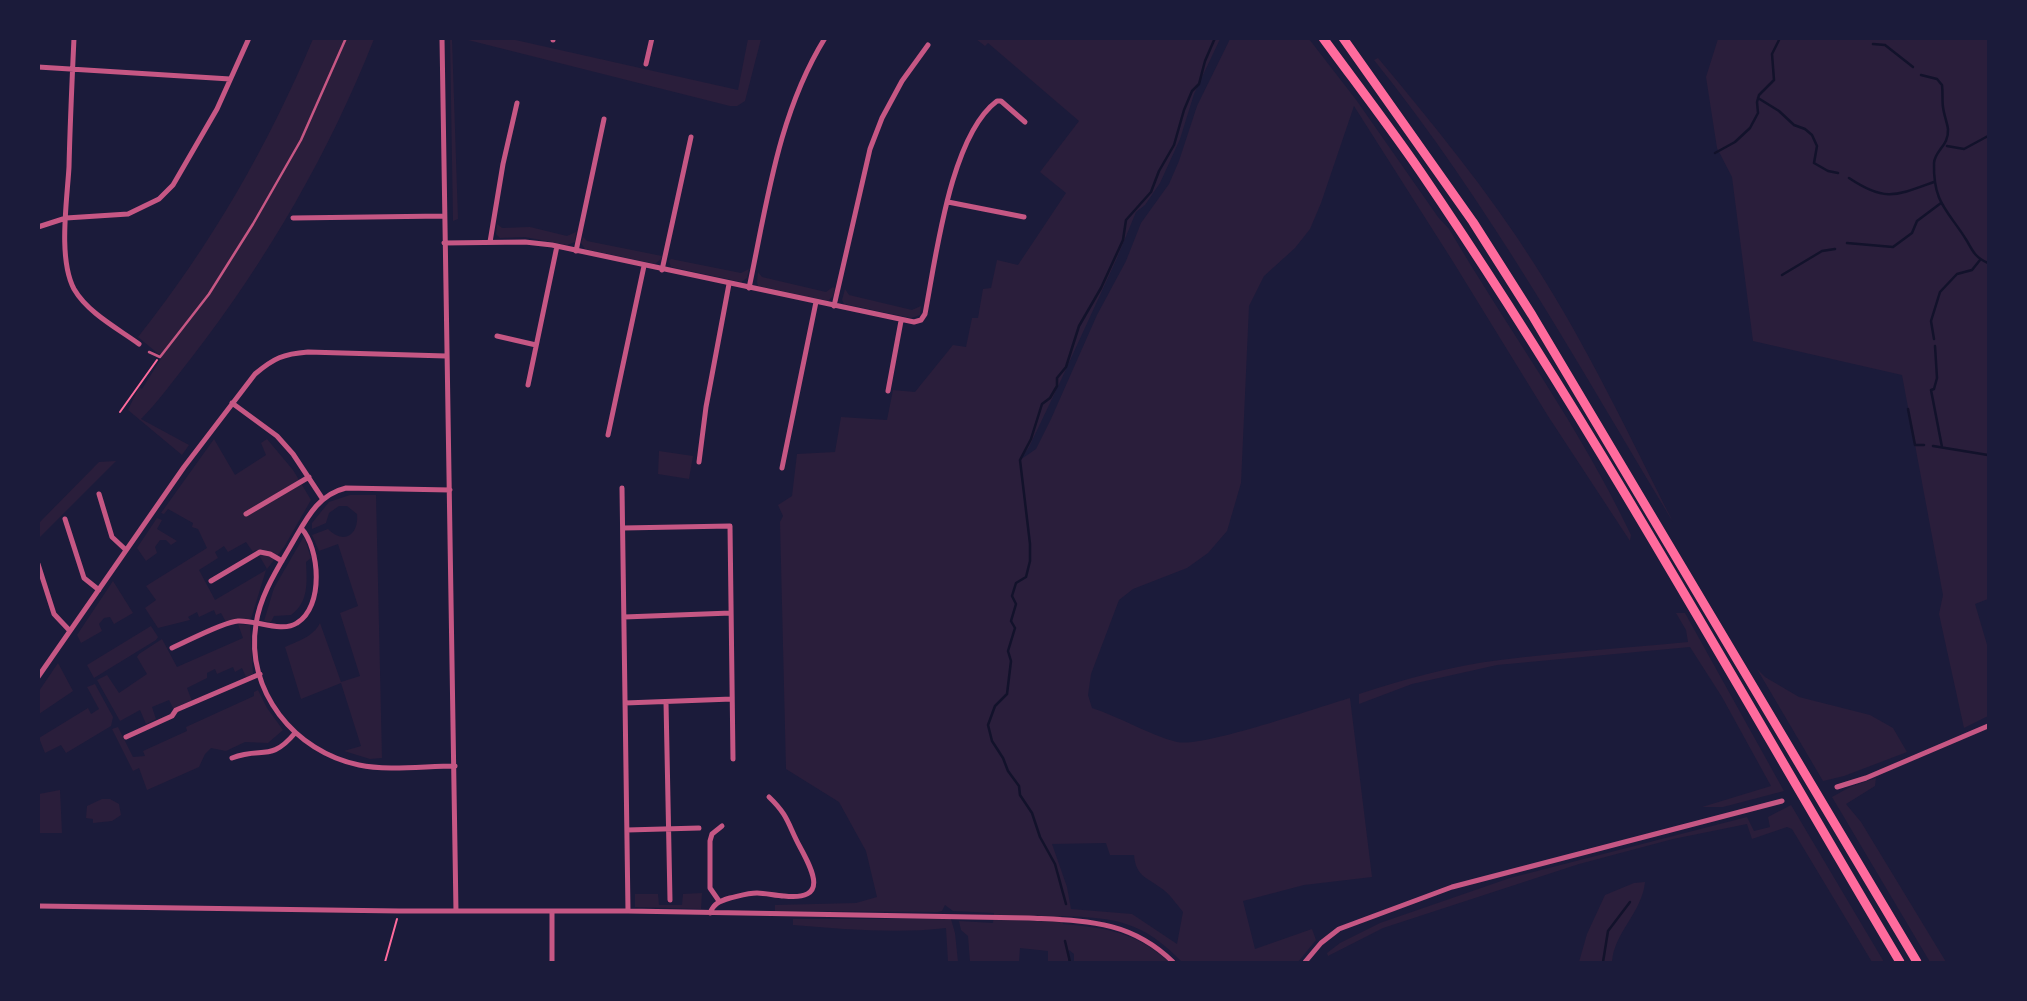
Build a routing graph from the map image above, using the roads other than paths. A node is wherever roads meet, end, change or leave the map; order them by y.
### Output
1 (74, 38) edge
2 (249, 38) edge
3 (346, 38) edge
4 (442, 38) edge
5 (652, 38) edge
6 (825, 38) edge
7 (1323, 38) edge
8 (1343, 38) edge
9 (928, 45) dead end
10 (646, 64) dead end
11 (38, 67) edge
12 (73, 69) junction
13 (230, 79) junction
14 (517, 103) dead end
15 (604, 119) dead end
16 (1025, 122) dead end
17 (691, 137) dead end
18 (948, 202) junction
19 (444, 216) junction
20 (1024, 217) dead end
21 (66, 218) junction
22 (293, 218) dead end
23 (38, 227) edge
24 (490, 242) junction
25 (444, 243) junction
26 (557, 246) junction
27 (576, 251) junction
28 (644, 266) junction
29 (662, 270) junction
30 (729, 284) junction
31 (749, 288) junction
32 (816, 303) junction
33 (834, 306) junction
34 (901, 321) junction
35 (497, 336) dead end
36 (139, 344) dead end
37 (536, 345) junction
38 (149, 352) dead end
39 (446, 356) junction
40 (528, 385) dead end
41 (888, 391) dead end
42 (232, 403) junction
43 (608, 435) dead end
44 (700, 451) junction
45 (709, 454) dead end
46 (699, 461) dead end
47 (782, 468) dead end
48 (309, 477) junction
49 (622, 488) dead end
50 (450, 490) junction
51 (99, 494) dead end
52 (322, 498) junction
53 (246, 514) dead end
54 (65, 519) dead end
55 (301, 528) junction
56 (623, 528) junction
57 (126, 550) junction
58 (282, 561) junction
59 (38, 564) edge
60 (211, 581) dead end
61 (99, 590) junction
62 (731, 613) junction
63 (624, 617) junction
64 (256, 624) junction
65 (70, 631) junction
66 (172, 648) dead end
67 (40, 673) edge
68 (260, 674) junction
69 (732, 699) junction
70 (666, 702) junction
71 (625, 703) junction
72 (1989, 726) edge
73 (295, 733) junction
74 (126, 737) dead end
75 (232, 758) dead end
76 (733, 759) dead end
77 (455, 766) junction
78 (1837, 787) dead end
79 (769, 797) dead end
80 (1782, 801) dead end
81 (781, 809) junction
82 (774, 815) dead end
83 (722, 826) dead end
84 (699, 828) dead end
85 (668, 829) junction
86 (627, 830) junction
87 (670, 900) dead end
88 (719, 901) junction
89 (38, 905) edge
90 (456, 911) junction
91 (628, 911) junction
92 (552, 912) junction
93 (710, 914) junction
94 (552, 962) edge
95 (1173, 962) edge
96 (1306, 962) edge
97 (1900, 962) edge
98 (1917, 962) edge

1 - 12 street
2 - 13 street
3 - 38 lane
4 - 19 street
5 - 10 street
6 - 31 street
7 - 97 highway
8 - 98 highway
9 - 33 street
11 - 12 street
12 - 13 street
12 - 21 street
13 - 21 street
14 - 24 street
15 - 27 street
16 - 18 street
17 - 29 street
18 - 20 street
18 - 34 street
19 - 22 street
19 - 25 street
21 - 23 street
21 - 36 street
24 - 25 street
24 - 26 street
25 - 39 street
26 - 27 street
26 - 37 street
27 - 28 street
28 - 29 street
28 - 43 street
29 - 30 street
30 - 31 street
30 - 44 street
31 - 32 street
32 - 33 street
32 - 47 street
33 - 34 street
34 - 41 street
35 - 37 street
37 - 40 street
39 - 42 street
39 - 50 street
42 - 48 street
42 - 57 street
44 - 45 street
44 - 46 street
48 - 52 street
48 - 53 street
49 - 56 street
50 - 52 street
50 - 77 street
51 - 57 street
52 - 55 street
54 - 61 street
55 - 58 street
55 - 64 street
56 - 62 street
56 - 63 street
57 - 61 street
58 - 60 street
58 - 64 street
59 - 65 street
61 - 65 street
62 - 63 street
62 - 69 street
63 - 71 street
64 - 66 street
64 - 68 street
65 - 67 street
68 - 73 street
68 - 74 street
69 - 70 street
69 - 76 street
70 - 71 street
70 - 85 street
71 - 86 street
72 - 78 street
73 - 75 street
73 - 77 street
77 - 90 street
79 - 81 street
80 - 96 street
81 - 82 street
81 - 88 street
83 - 88 street
84 - 85 street
85 - 86 street
85 - 87 street
86 - 91 street
88 - 93 street
89 - 90 street
90 - 92 street
91 - 92 street
91 - 93 street
92 - 94 street
93 - 95 street

